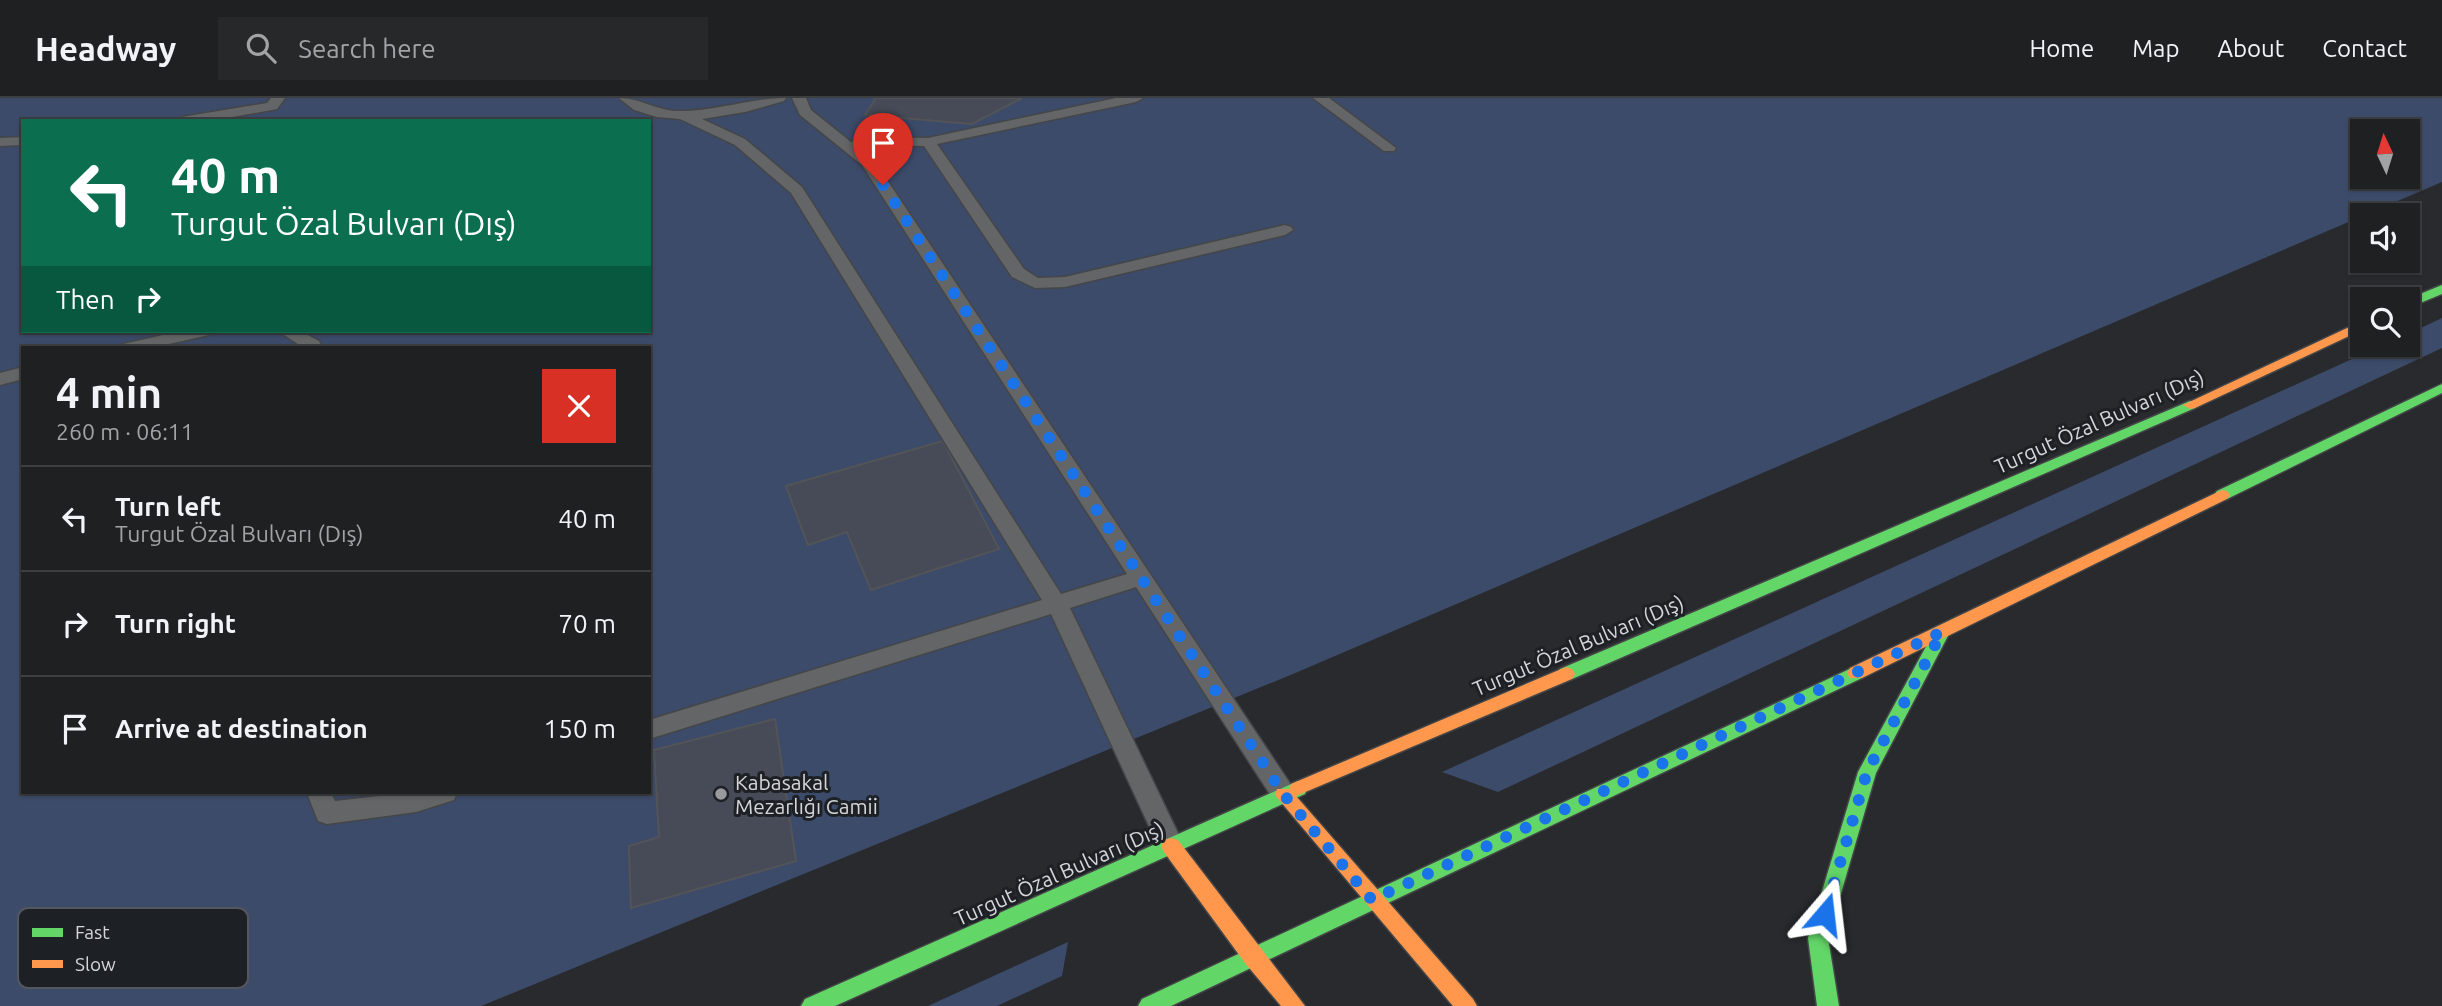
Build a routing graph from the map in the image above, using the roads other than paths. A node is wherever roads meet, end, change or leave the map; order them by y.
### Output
1 (626, 98) edge
2 (779, 98) edge
3 (799, 98) edge
4 (1136, 98) edge
5 (1320, 98) edge
6 (274, 108) edge
7 (682, 116) junction
8 (196, 119) edge
9 (21, 141) edge
10 (0, 142) edge
11 (928, 142) junction
12 (848, 147) junction
13 (1389, 148) dead end
14 (1285, 230) dead end
15 (2442, 289) edge
16 (2420, 299) edge
17 (2350, 331) edge
18 (194, 333) edge
19 (291, 333) edge
20 (138, 346) edge
21 (313, 346) edge
22 (21, 374) edge
23 (0, 379) edge
24 (2442, 388) edge
25 (1140, 578) junction
26 (1056, 606) junction
27 (1942, 632) junction
28 (651, 729) edge
29 (318, 794) edge
30 (442, 794) edge
31 (1284, 795) junction
32 (1171, 846) junction
33 (1372, 900) junction
34 (1252, 956) junction
35 (812, 1006) edge
36 (1149, 1006) edge
37 (1294, 1006) edge
38 (1466, 1006) edge
39 (1828, 1006) edge

1 - 7 lane
2 - 7 lane
3 - 12 lane
4 - 11 lane
5 - 13 lane
6 - 8 lane
7 - 26 lane
9 - 10 lane
11 - 12 lane
11 - 14 lane
12 - 25 lane
15 - 16 main road
17 - 31 main road, Turgut Özal Bulvarı (Dış)
18 - 20 lane
19 - 21 lane
22 - 23 lane
24 - 27 main road
25 - 26 lane
25 - 31 lane
26 - 28 lane
26 - 32 lane
27 - 33 main road
27 - 39 main road
29 - 30 lane
31 - 32 main road, Turgut Özal Bulvarı (Dış)
31 - 33 main road
32 - 34 main road
32 - 35 main road, Turgut Özal Bulvarı (Dış)
33 - 34 main road
33 - 38 main road
34 - 36 main road
34 - 37 main road

